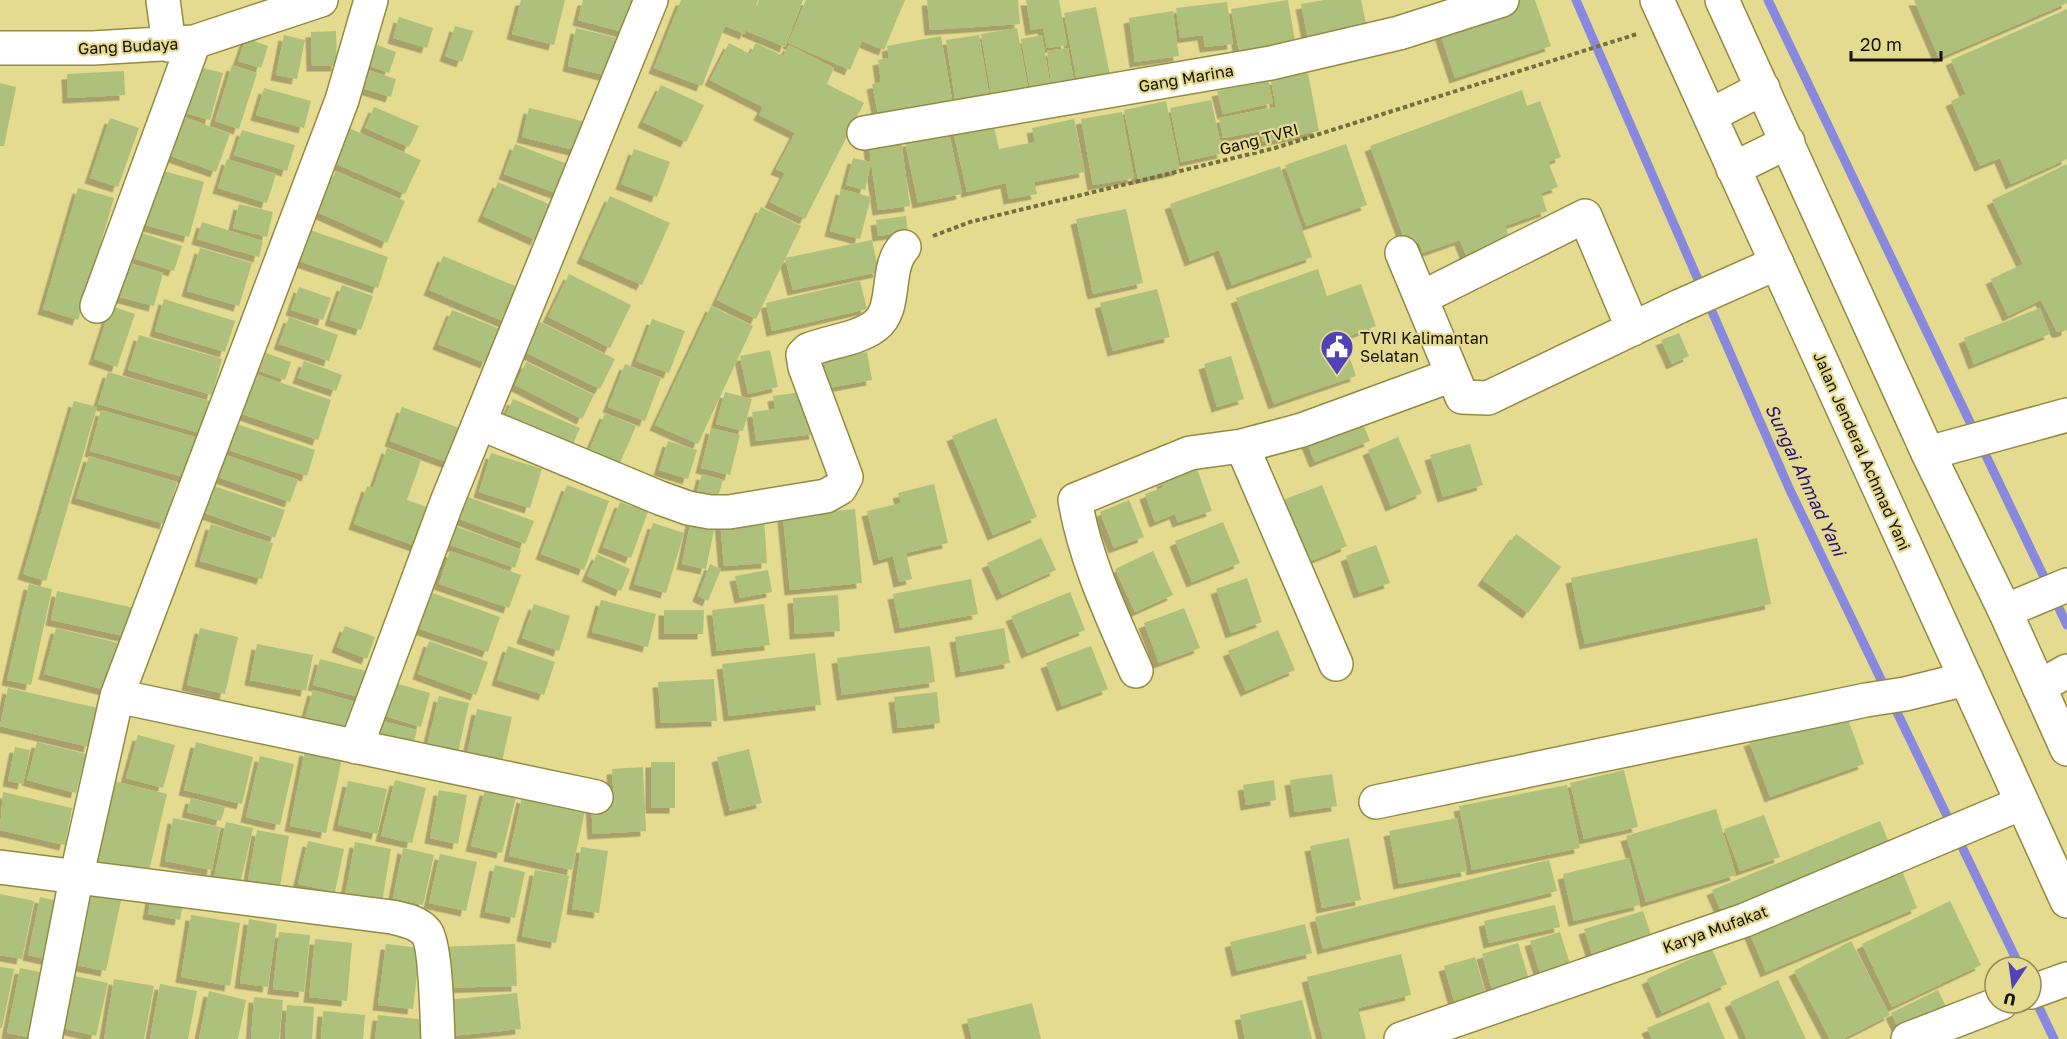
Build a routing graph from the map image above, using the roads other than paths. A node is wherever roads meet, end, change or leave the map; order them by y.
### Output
1 (164, 0) edge
2 (321, 0) edge
3 (371, 0) edge
4 (651, 0) edge
5 (1502, 0) edge
6 (1657, 0) edge
7 (1722, 0) edge
8 (181, 43) junction
9 (0, 48) edge
10 (1763, 88) junction
11 (1711, 115) junction
12 (864, 133) dead end
13 (1788, 142) junction
14 (1733, 169) junction
15 (904, 247) road end
16 (1402, 254) dead end
17 (1777, 264) junction
18 (1420, 298) junction
19 (97, 306) dead end
20 (1633, 328) junction
21 (1452, 375) junction
22 (2067, 415) edge
23 (480, 423) junction
24 (1242, 446) junction
25 (1928, 453) junction
26 (2052, 591) edge
27 (2006, 611) junction
28 (1336, 664) dead end
29 (1136, 671) dead end
30 (1966, 679) junction
31 (2053, 679) edge
32 (117, 696) junction
33 (356, 747) junction
34 (2067, 749) edge
35 (596, 797) dead end
36 (1376, 802) dead end
37 (2022, 803) junction
38 (0, 867) edge
39 (77, 874) junction
40 (2067, 901) edge
41 (2067, 979) edge
42 (2043, 988) edge
43 (1983, 1010) edge
44 (45, 1039) edge
45 (438, 1039) edge
46 (1401, 1039) edge
47 (1908, 1039) edge

1 - 8 main road
2 - 8 main road, Gang Budaya
3 - 32 main road
4 - 23 main road
5 - 12 main road, Gang Marina
6 - 11 main road, Jalan Jenderal Achmad Yani
7 - 10 main road
8 - 9 main road, Gang Budaya
8 - 19 main road
10 - 11 main road
10 - 13 main road
11 - 14 main road, Jalan Jenderal Achmad Yani
13 - 14 main road
13 - 25 main road
14 - 17 main road, Jalan Jenderal Achmad Yani
15 - 23 main road
16 - 18 main road
17 - 20 main road
17 - 30 main road, Jalan Jenderal Achmad Yani
18 - 20 main road
18 - 21 main road
20 - 21 main road
21 - 24 main road
22 - 25 main road
23 - 33 main road
24 - 28 main road
24 - 29 main road
25 - 27 main road
26 - 27 main road
27 - 31 main road
30 - 36 main road
30 - 37 main road, Jalan Jenderal Achmad Yani
31 - 34 main road
32 - 33 main road
32 - 39 main road
33 - 35 main road
37 - 40 main road, Jalan Jenderal Achmad Yani
37 - 46 main road, Karya Mufakat
38 - 39 main road
39 - 44 main road
39 - 45 main road
41 - 42 main road
43 - 47 main road

